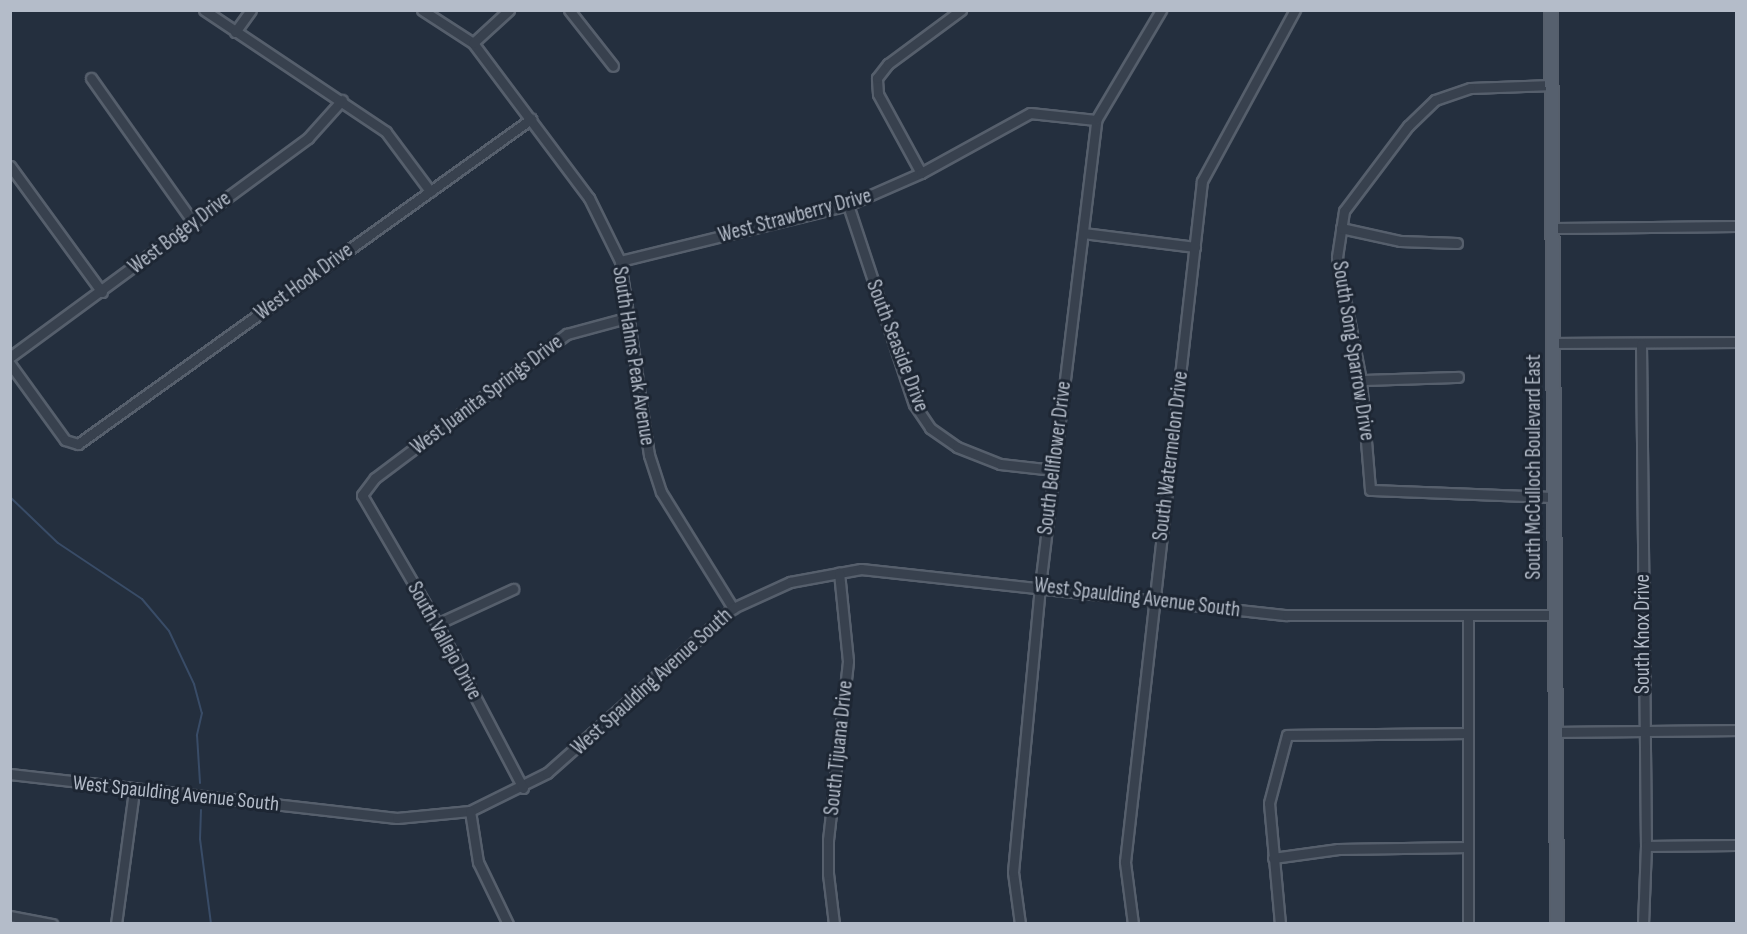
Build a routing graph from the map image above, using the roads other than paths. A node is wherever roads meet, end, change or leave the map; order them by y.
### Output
1 (204, 10) edge
2 (251, 10) edge
3 (422, 10) edge
4 (509, 10) edge
5 (568, 10) edge
6 (961, 10) edge
7 (1161, 10) edge
8 (1295, 10) edge
9 (1551, 10) edge
10 (235, 32) junction
11 (473, 43) junction
12 (613, 66) dead end
13 (91, 78) dead end
14 (1552, 85) junction
15 (342, 100) junction
16 (531, 119) junction
17 (1096, 120) junction
18 (10, 166) edge
19 (921, 173) junction
20 (430, 191) junction
21 (848, 205) junction
22 (193, 222) junction
23 (1737, 226) edge
24 (1341, 228) junction
25 (1554, 228) junction
26 (1083, 233) junction
27 (1457, 243) dead end
28 (1195, 247) junction
29 (620, 261) junction
30 (102, 292) junction
31 (626, 318) junction
32 (1737, 342) edge
33 (1553, 343) junction
34 (1641, 344) junction
35 (10, 357) edge
36 (10, 364) edge
37 (1458, 377) dead end
38 (1361, 380) junction
39 (1054, 470) junction
40 (362, 495) joint
41 (1554, 497) junction
42 (839, 572) junction
43 (1040, 586) junction
44 (513, 589) dead end
45 (1154, 603) junction
46 (733, 608) junction
47 (1555, 615) junction
48 (1468, 616) junction
49 (437, 624) junction
50 (1737, 730) edge
51 (1556, 732) junction
52 (1466, 733) junction
53 (1644, 733) junction
54 (10, 774) edge
55 (523, 788) junction
56 (134, 790) junction
57 (470, 811) junction
58 (1737, 845) edge
59 (1646, 846) junction
60 (1468, 847) junction
61 (1273, 858) junction
62 (10, 916) edge
63 (52, 924) edge
64 (116, 924) edge
65 (508, 924) edge
66 (834, 924) edge
67 (1020, 924) edge
68 (1133, 924) edge
69 (1280, 924) edge
70 (1468, 924) edge
71 (1557, 924) edge
72 (1643, 924) edge

1 - 10 street
2 - 10 street
3 - 11 street, South Hahns Peak Avenue
4 - 11 street
5 - 12 street
6 - 19 street
7 - 17 street, South Bellflower Drive
8 - 28 street, South Watermelon Drive
9 - 14 main road, South McCulloch Boulevard East
10 - 15 street
11 - 16 street, South Hahns Peak Avenue
13 - 22 street
14 - 24 street, South Song Sparrow Drive
14 - 25 main road, South McCulloch Boulevard East
15 - 20 street
15 - 22 street, West Bogey Drive
16 - 20 street, West Hook Drive
16 - 29 street, South Hahns Peak Avenue
17 - 19 street, West Strawberry Drive
17 - 26 street, South Bellflower Drive
18 - 30 street
19 - 21 street, West Strawberry Drive
20 - 36 street, West Hook Drive
21 - 29 street, West Strawberry Drive
21 - 39 street, South Seaside Drive
22 - 30 street, West Bogey Drive
23 - 25 street
24 - 27 street
24 - 38 street, South Song Sparrow Drive
25 - 33 main road, South McCulloch Boulevard East
26 - 28 street
26 - 39 street, South Bellflower Drive
28 - 45 street, South Watermelon Drive
29 - 31 street, South Hahns Peak Avenue
30 - 35 street, West Bogey Drive
31 - 40 street, West Juanita Springs Drive
31 - 46 street, South Hahns Peak Avenue
32 - 34 street
33 - 34 street
33 - 41 main road, South McCulloch Boulevard East
34 - 53 street, South Knox Drive
37 - 38 street
38 - 41 street, South Song Sparrow Drive
39 - 43 street, South Bellflower Drive
40 - 49 street, South Vallejo Drive
41 - 47 main road, South McCulloch Boulevard East
42 - 43 street, West Spaulding Avenue South
42 - 46 street, West Spaulding Avenue South
42 - 66 street, South Tijuana Drive
43 - 45 street, West Spaulding Avenue South
43 - 67 street, South Bellflower Drive
44 - 49 street
45 - 48 street, West Spaulding Avenue South
45 - 68 street, South Watermelon Drive
46 - 55 street, West Spaulding Avenue South
47 - 48 street, West Spaulding Avenue South
47 - 51 main road, South McCulloch Boulevard East
48 - 52 street
49 - 55 street, South Vallejo Drive
50 - 53 street
51 - 53 street
51 - 71 main road, South McCulloch Boulevard East
52 - 60 street
52 - 61 street
53 - 59 street, South Knox Drive
54 - 56 street, West Spaulding Avenue South
55 - 57 street, West Spaulding Avenue South
56 - 57 street, West Spaulding Avenue South
56 - 64 street
57 - 65 street
58 - 59 street
59 - 72 street, South Knox Drive
60 - 61 street
60 - 70 street
61 - 69 street
62 - 63 street

